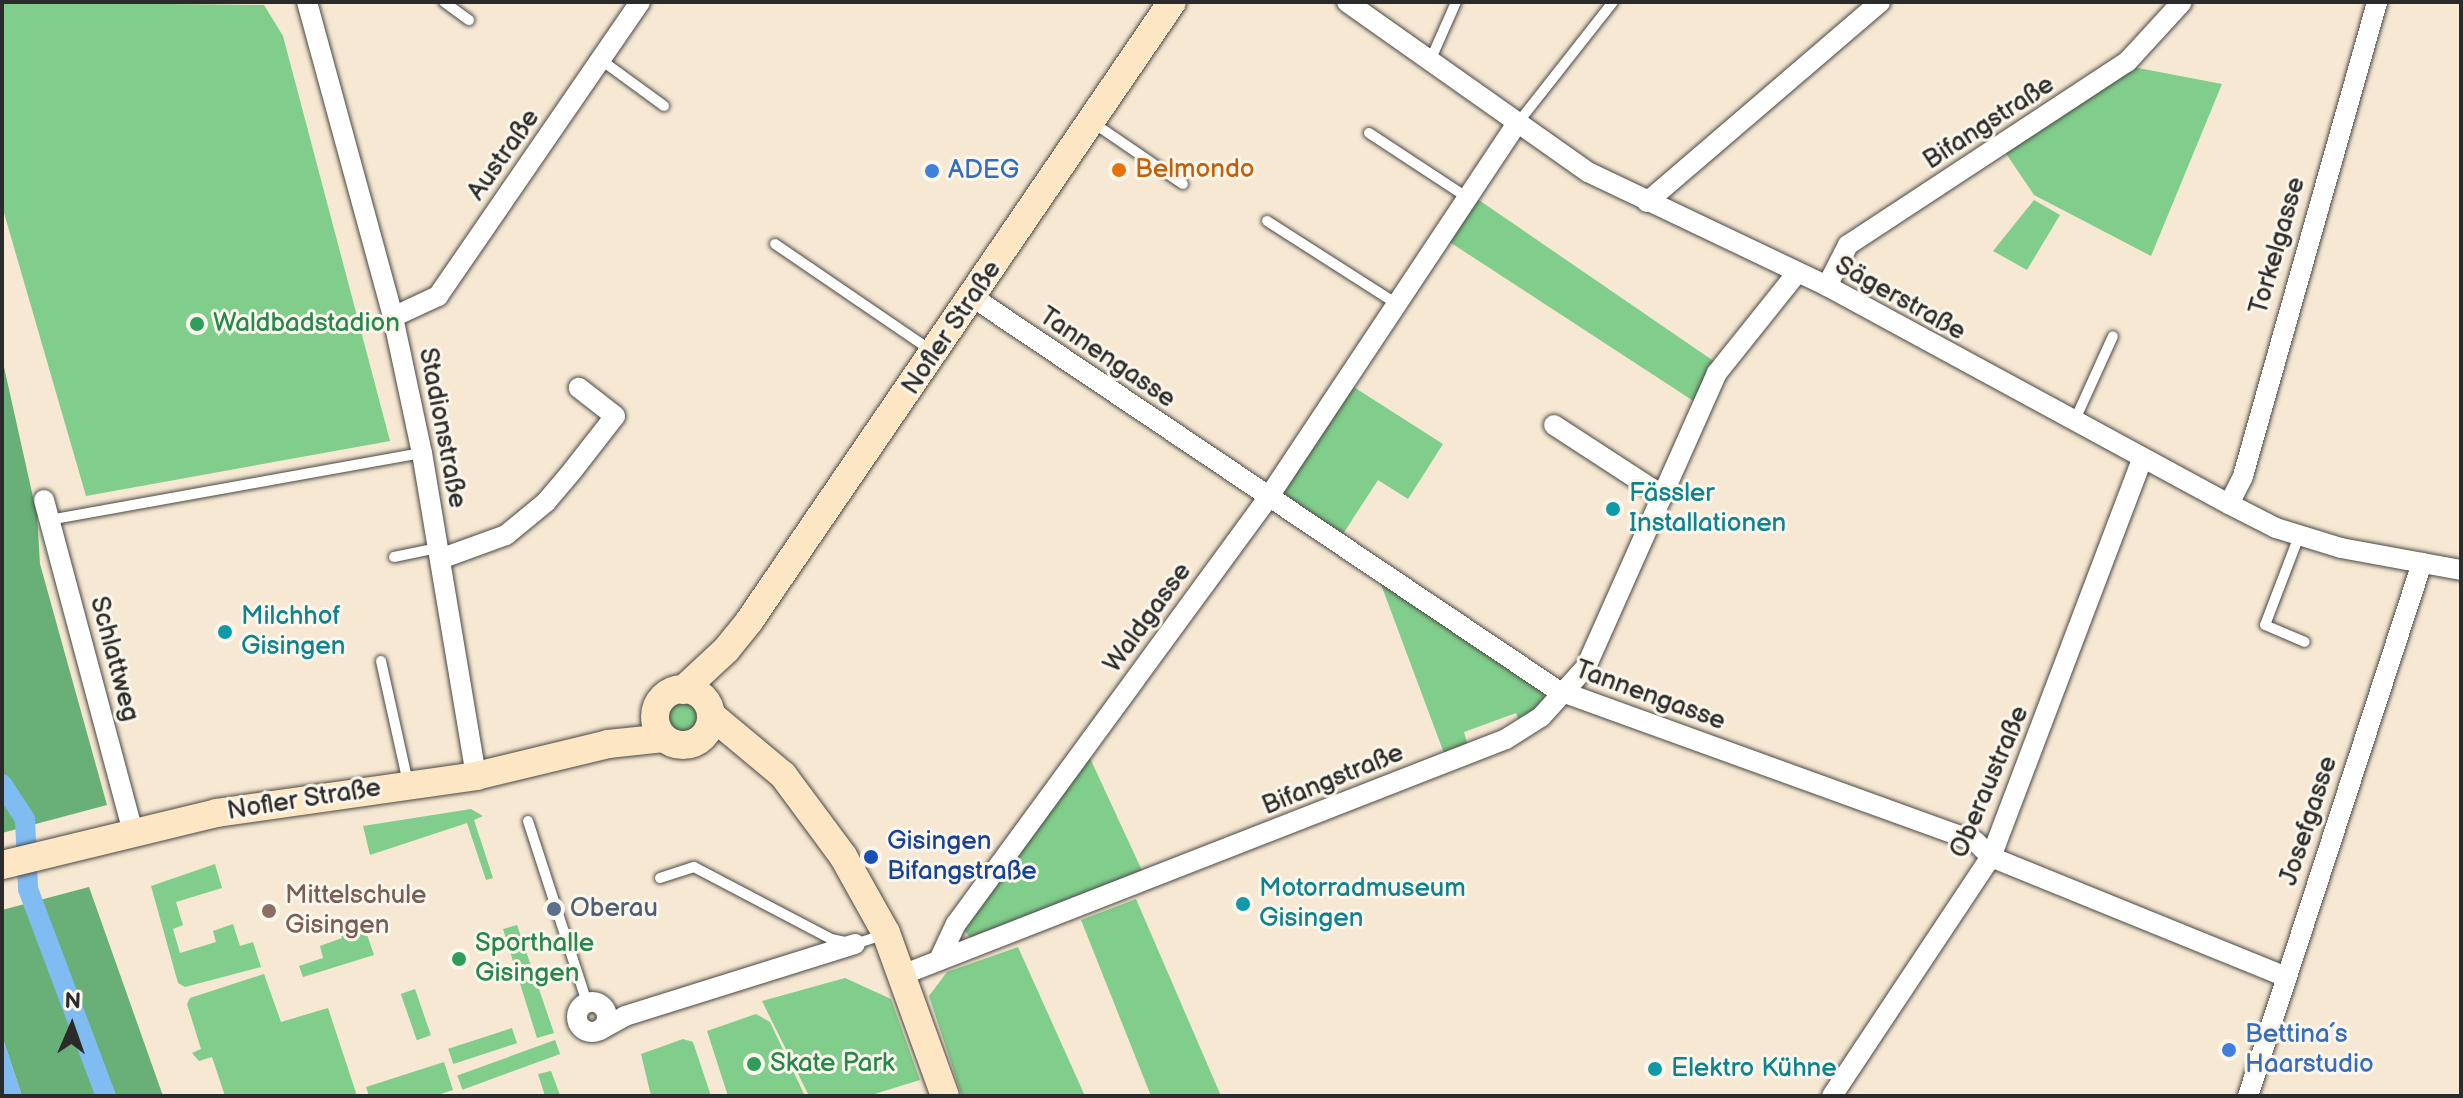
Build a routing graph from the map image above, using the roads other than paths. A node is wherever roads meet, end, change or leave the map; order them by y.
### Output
1 (307, 2) edge
2 (444, 2) edge
3 (640, 2) edge
4 (1172, 2) edge
5 (1347, 2) edge
6 (1456, 2) edge
7 (1613, 2) edge
8 (1880, 2) edge
9 (2182, 2) edge
10 (2377, 2) edge
11 (469, 20) dead end
12 (601, 60) junction
13 (1430, 61) junction
14 (664, 106) dead end
15 (1092, 122) junction
16 (1516, 125) junction
17 (1369, 133) dead end
18 (1183, 184) dead end
19 (1465, 196) junction
20 (1647, 202) junction
21 (1267, 221) dead end
22 (775, 244) dead end
23 (1796, 274) junction
24 (1827, 286) junction
25 (974, 298) junction
26 (1395, 303) junction
27 (393, 317) junction
28 (2113, 336) dead end
29 (936, 353) junction
30 (579, 388) dead end
31 (2074, 423) junction
32 (1554, 425) dead end
33 (422, 453) junction
34 (2142, 459) junction
35 (1663, 496) junction
36 (1268, 498) junction
37 (2229, 504) junction
38 (47, 510) joint
39 (2299, 536) junction
40 (439, 554) junction
41 (394, 557) dead end
42 (2422, 563) junction
43 (2461, 570) edge
44 (2305, 642) dead end
45 (726, 650) junction
46 (381, 661) dead end
47 (683, 690) junction
48 (1566, 694) junction
49 (707, 720) junction
50 (660, 726) junction
51 (476, 776) junction
52 (409, 785) junction
53 (528, 821) dead end
54 (133, 833) junction
55 (1991, 857) junction
56 (2, 865) edge
57 (660, 878) dead end
58 (886, 933) junction
59 (855, 944) junction
60 (939, 960) junction
61 (902, 975) junction
62 (2286, 977) junction
63 (596, 1005) junction
64 (625, 1016) junction
65 (945, 1096) edge
66 (1832, 1096) edge
67 (2248, 1096) edge

1 - 27 street, Stadionstraße
2 - 11 lane
3 - 12 street, Austraße
4 - 15 main road, Nofler Straße
5 - 13 street, Sägerstraße
6 - 13 lane
7 - 16 lane
8 - 20 street
9 - 24 street, Bifangstraße
10 - 37 street, Torkelgasse
12 - 14 lane
12 - 27 street, Austraße
13 - 16 street, Sägerstraße
15 - 18 lane
15 - 25 main road, Nofler Straße
16 - 19 street, Waldgasse
16 - 20 street, Sägerstraße
17 - 19 lane
19 - 26 street, Waldgasse
20 - 23 street, Sägerstraße
21 - 26 lane
22 - 29 lane
23 - 24 street, Sägerstraße
23 - 35 street, Bifangstraße
24 - 31 street, Sägerstraße
25 - 29 main road, Nofler Straße
25 - 36 street, Tannengasse
26 - 36 street, Waldgasse
27 - 33 street, Stadionstraße
28 - 31 lane
29 - 45 main road, Nofler Straße
30 - 40 street
31 - 34 street, Sägerstraße
32 - 35 street
33 - 38 lane
33 - 40 street, Stadionstraße
34 - 37 street, Sägerstraße
34 - 55 street, Oberaustraße
35 - 48 street, Bifangstraße
36 - 48 street, Tannengasse
36 - 60 street, Waldgasse
37 - 39 street, Sägerstraße
38 - 54 street, Schlattweg
39 - 42 street, Sägerstraße
39 - 44 lane
40 - 41 lane
40 - 51 street, Stadionstraße
42 - 43 street, Sägerstraße
42 - 62 street, Josefgasse
45 - 47 main road, Nofler Straße
45 - 49 main road, Nofler Straße
46 - 52 lane
47 - 49 main road
47 - 50 main road, Nofler Straße
48 - 55 street, Tannengasse
48 - 60 street, Bifangstraße
49 - 50 main road, Nofler Straße
49 - 58 main road
50 - 51 main road, Nofler Straße
51 - 52 main road, Nofler Straße
52 - 54 main road, Nofler Straße
53 - 63 lane
54 - 56 main road, Nofler Straße
55 - 62 street, Tannengasse
55 - 66 street, Oberaustraße
57 - 59 lane
58 - 59 lane
58 - 61 main road
59 - 64 street
60 - 61 street, Bifangstraße
61 - 65 main road
62 - 67 street, Josefgasse
63 - 64 street
63 - 64 street

